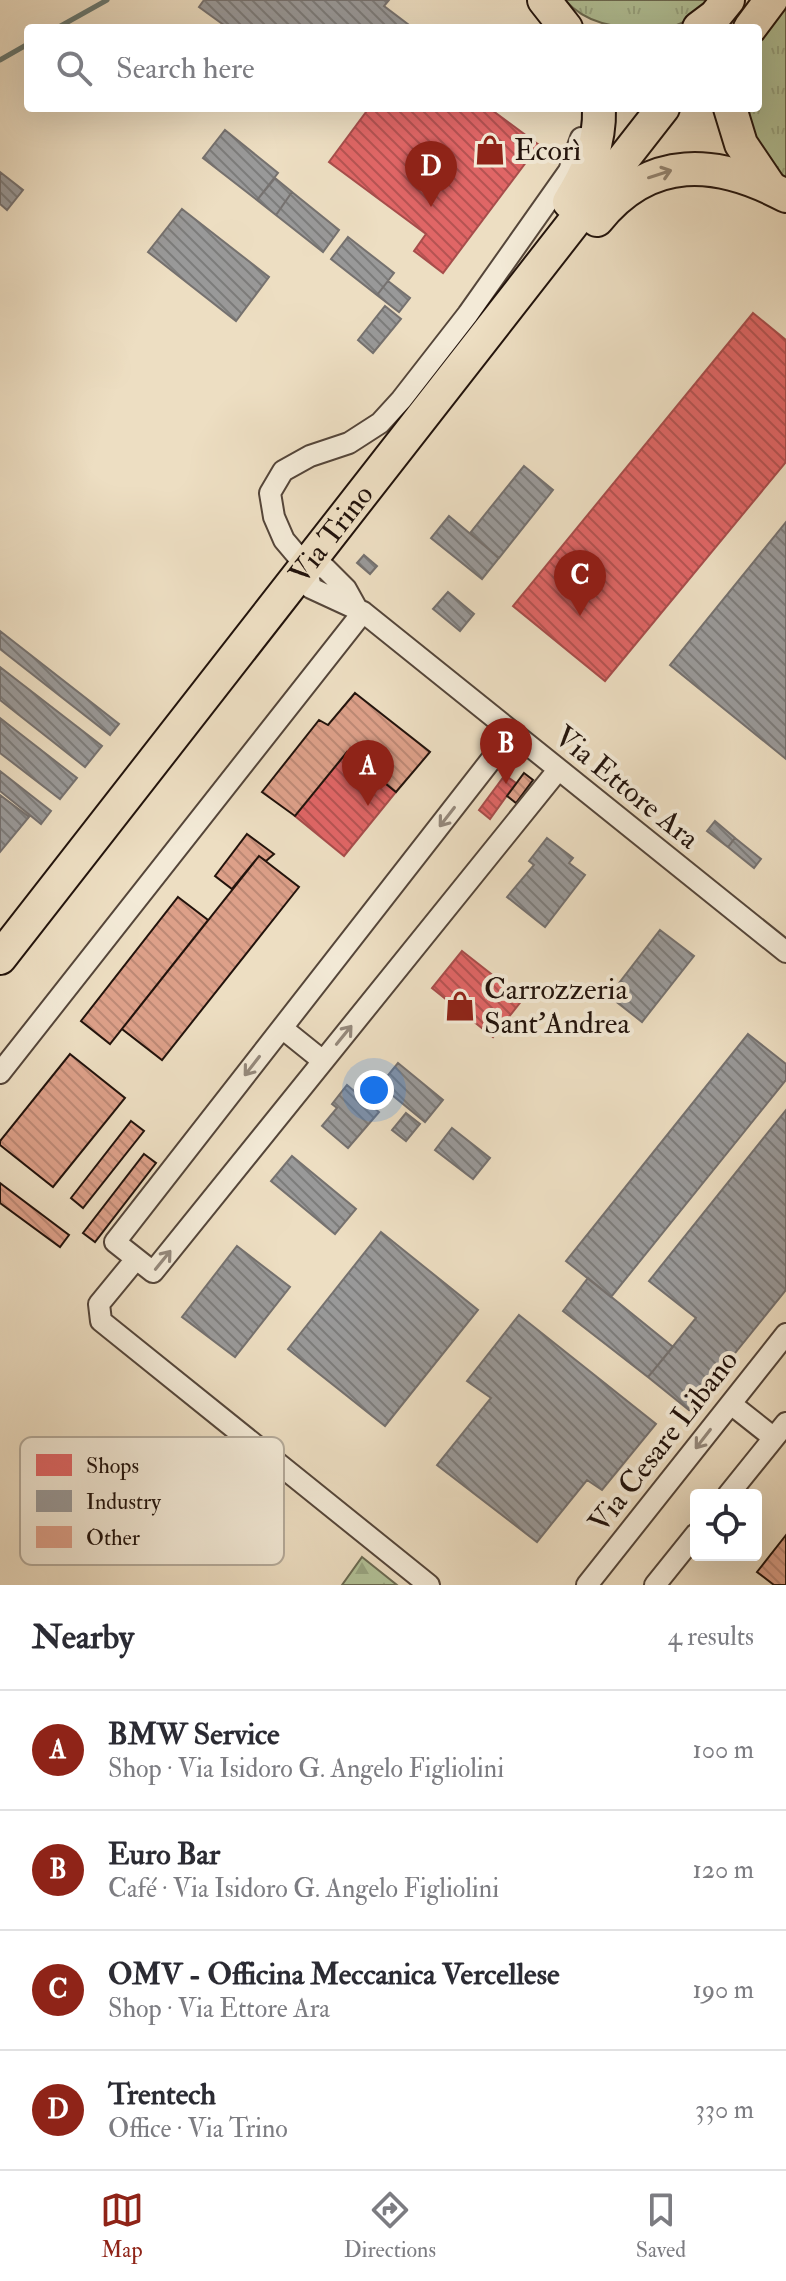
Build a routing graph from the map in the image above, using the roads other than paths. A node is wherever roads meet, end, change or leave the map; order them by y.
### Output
1 (728, 0) edge
2 (750, 0) edge
3 (771, 0) edge
4 (704, 24) edge
5 (731, 24) edge
6 (753, 24) edge
7 (599, 112) edge
8 (660, 112) edge
9 (731, 112) edge
10 (581, 138) dead end
11 (778, 192) edge
12 (483, 340) junction
13 (306, 566) junction
14 (360, 610) junction
15 (512, 733) junction
16 (558, 770) junction
17 (786, 952) edge
18 (0, 958) edge
19 (282, 1028) junction
20 (323, 1061) junction
21 (0, 1073) edge
22 (136, 1259) junction
23 (786, 1334) edge
24 (731, 1404) junction
25 (780, 1431) edge
26 (245, 1437) edge
27 (284, 1468) edge
28 (733, 1489) edge
29 (690, 1541) edge
30 (429, 1585) edge
31 (587, 1585) edge
32 (655, 1585) edge

1 - 4 main road
2 - 5 main road
3 - 6 main road
7 - 12 main road
8 - 12 main road, Via Trino
9 - 11 main road
10 - 13 street
12 -> 11 main road
12 - 13 main road, Via Trino
13 - 14 street, Via Ettore Ara
13 - 18 main road, Via Trino
14 - 15 street, Via Ettore Ara
14 - 21 street
15 - 16 street, Via Ettore Ara
15 -> 19 street
16 - 17 street, Via Ettore Ara
20 -> 16 street
19 - 20 street
19 -> 22 street
22 -> 20 street
22 - 26 street
23 - 24 street, Via Cesare Libano
24 - 25 street
24 -> 31 street, Via Cesare Libano
25 - 28 street
27 - 30 street
29 - 32 street

